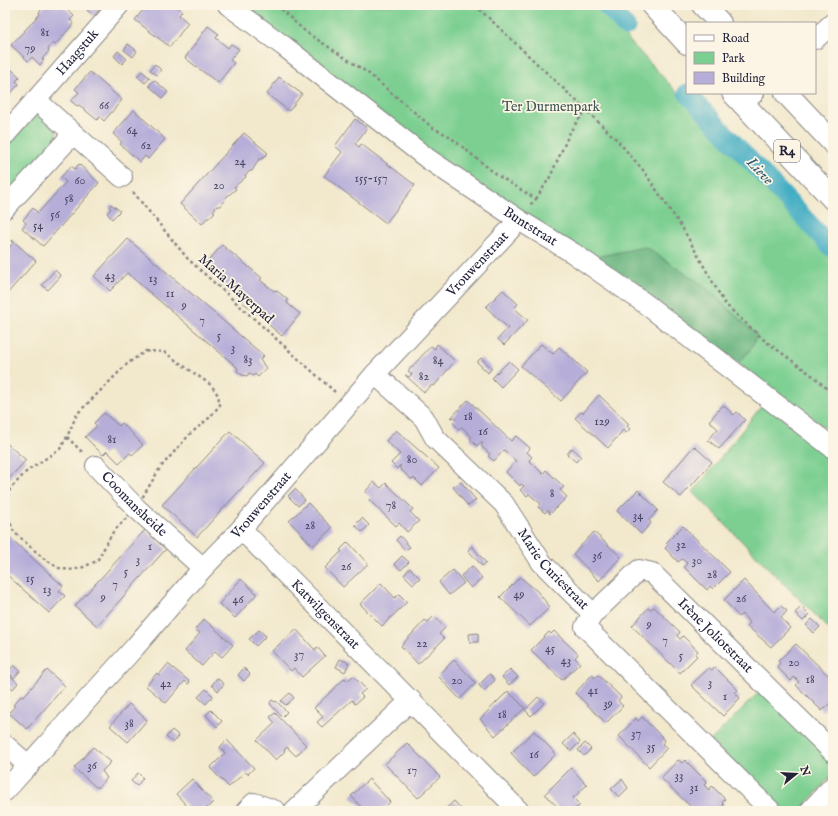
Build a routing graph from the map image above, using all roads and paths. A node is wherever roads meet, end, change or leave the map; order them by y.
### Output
1 (119, 5) edge
2 (228, 5) edge
3 (276, 5) edge
4 (475, 5) edge
5 (652, 5) edge
6 (703, 5) edge
7 (719, 22) edge
8 (833, 23) edge
9 (816, 39) edge
10 (686, 42) edge
11 (787, 94) edge
12 (743, 96) edge
13 (36, 100) junction
14 (586, 110) junction
15 (73, 134) junction
16 (5, 135) edge
17 (833, 143) edge
18 (122, 177) joint
19 (536, 199) junction
20 (833, 199) edge
21 (5, 208) edge
22 (519, 220) junction
23 (375, 374) junction
24 (833, 394) edge
25 (349, 404) junction
26 (67, 437) dead end
27 (833, 448) edge
28 (96, 466) joint
29 (241, 528) junction
30 (203, 568) junction
31 (593, 614) junction
32 (411, 700) junction
33 (5, 745) edge
34 (833, 752) edge
35 (29, 766) junction
36 (833, 786) edge
37 (5, 791) edge
38 (246, 811) edge
39 (276, 811) edge
40 (294, 811) edge
41 (519, 811) edge
42 (771, 811) edge
43 (810, 811) edge

1 - 13 street, Haagstuk
2 - 22 street, Buntstraat
3 - 19 path
4 - 14 path
5 - 10 highway
6 - 7 highway
8 - 9 street
11 - 17 highway
12 - 20 highway, R4
13 - 15 street
13 - 16 street, Haagstuk
14 - 19 path
14 - 24 path
15 - 18 street
15 - 21 street
18 - 25 path, Maria Mayerpad
19 - 22 path
22 - 23 street, Vrouwenstraat
22 - 27 street, Buntstraat
23 - 25 street, Vrouwenstraat
23 - 31 street, Marie Curiestraat
25 - 29 street, Vrouwenstraat
26 - 28 path, Coomansheide
28 - 30 street, Coomansheide
29 - 30 street, Vrouwenstraat
29 - 32 street, Katwilgenstraat
30 - 35 street, Vrouwenstraat
31 - 34 street, Irène Joliotstraat
31 - 42 street, Marie Curiestraat
32 - 40 street
32 - 41 street, Katwilgenstraat
33 - 35 street
35 - 37 street, Vrouwenstraat
36 - 43 street
38 - 39 street

